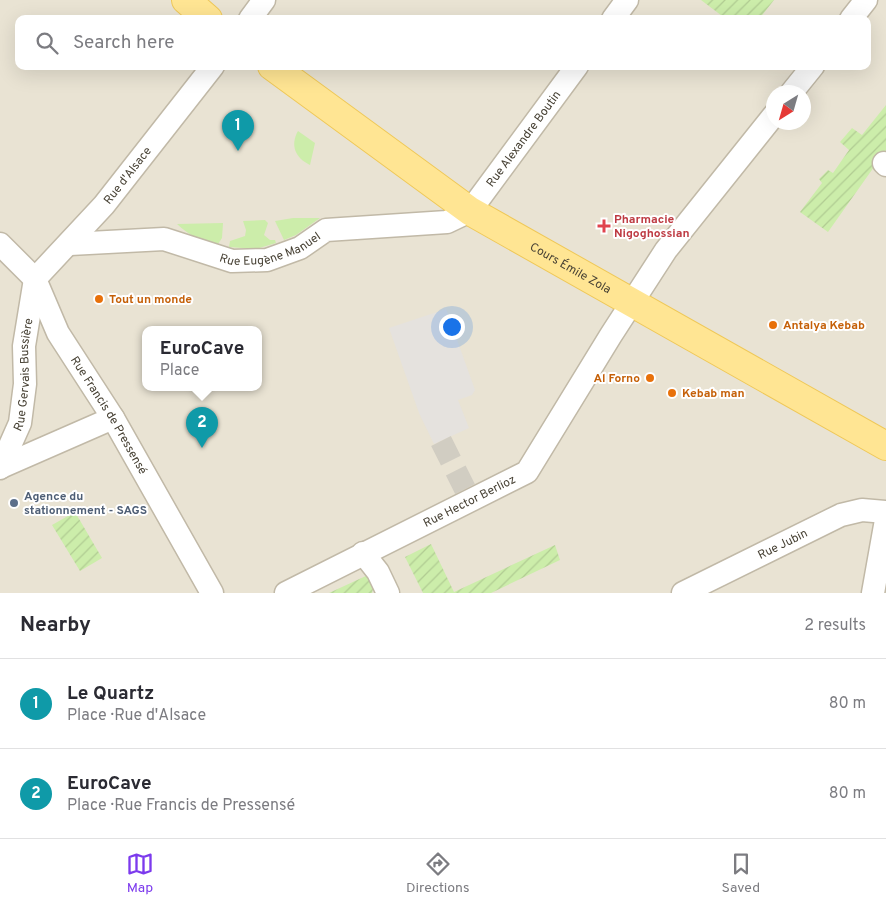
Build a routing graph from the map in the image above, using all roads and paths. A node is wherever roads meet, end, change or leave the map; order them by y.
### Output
1 (186, 0) edge
2 (264, 0) edge
3 (627, 0) edge
4 (866, 0) edge
5 (203, 15) edge
6 (253, 15) edge
7 (616, 15) edge
8 (854, 15) edge
9 (211, 70) edge
10 (277, 70) edge
11 (575, 70) edge
12 (810, 70) edge
13 (798, 85) edge
14 (766, 125) edge
15 (470, 211) junction
16 (0, 244) edge
17 (70, 244) junction
18 (35, 280) junction
19 (632, 302) junction
20 (113, 418) junction
21 (886, 446) edge
22 (0, 467) edge
23 (886, 512) edge
24 (886, 520) edge
25 (363, 553) junction
26 (212, 593) edge
27 (286, 593) edge
28 (388, 593) edge
29 (683, 593) edge
30 (872, 593) edge

1 - 5 main road
2 - 6 street
3 - 7 street
4 - 8 street
9 - 17 street, Rue d'Alsace
10 - 15 main road, Cours Émile Zola
11 - 15 street, Rue Alexandre Boutin
12 - 13 street
14 - 19 street, Rue Hector Berlioz
15 - 17 street, Rue Eugène Manuel
15 - 19 main road, Cours Émile Zola
16 - 18 street, Rue Francis de Pressensé
17 - 18 street, Rue d'Alsace
18 - 20 street, Rue Francis de Pressensé
18 - 22 street, Rue Gervais Bussière
19 - 21 main road, Cours Émile Zola
19 - 25 street, Rue Hector Berlioz
20 - 22 street, Rue Gervais Bussière
20 - 26 street, Rue Francis de Pressensé
23 - 29 street, Rue Jubin
24 - 30 street
25 - 27 street, Rue Hector Berlioz
25 - 28 street

